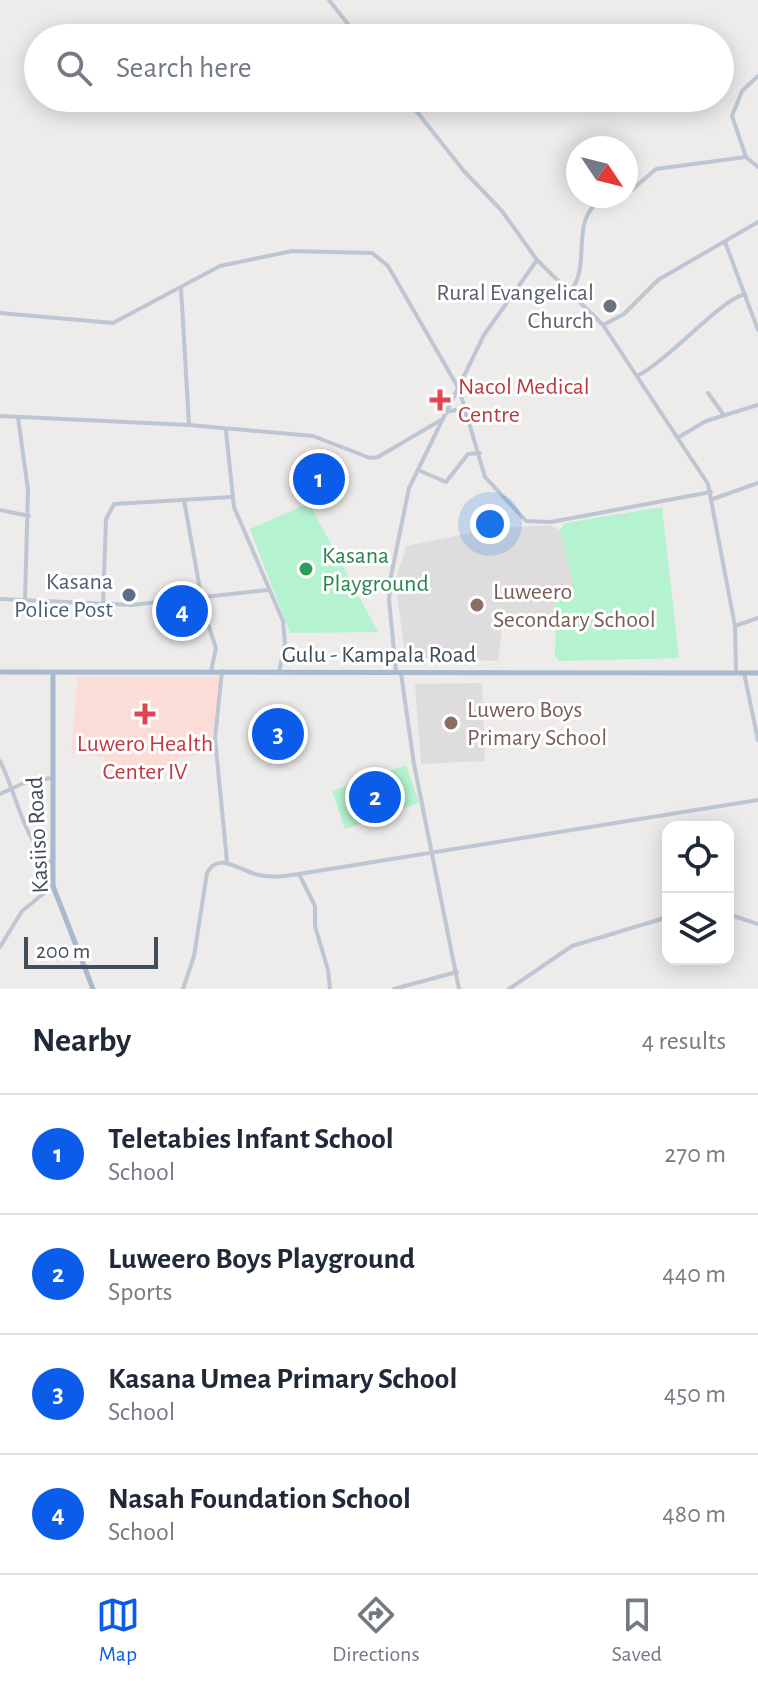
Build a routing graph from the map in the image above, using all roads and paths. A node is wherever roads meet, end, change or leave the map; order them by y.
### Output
1 (329, 0) edge
2 (348, 24) edge
3 (758, 76) edge
4 (734, 108) edge
5 (417, 112) edge
6 (732, 112) edge
7 (746, 157) junction
8 (758, 167) edge
9 (638, 185) edge
10 (593, 208) edge
11 (758, 222) edge
12 (725, 242) junction
13 (537, 260) junction
14 (181, 288) junction
15 (569, 292) junction
16 (745, 294) junction
17 (0, 313) edge
18 (603, 325) junction
19 (758, 330) edge
20 (637, 376) junction
21 (459, 389) junction
22 (708, 393) dead end
23 (758, 405) edge
24 (447, 412) junction
25 (723, 414) junction
26 (0, 416) edge
27 (18, 417) junction
28 (465, 417) junction
29 (441, 420) junction
30 (189, 425) junction
31 (226, 430) junction
32 (679, 437) junction
33 (480, 453) junction
34 (418, 470) junction
35 (758, 483) edge
36 (711, 492) junction
37 (231, 497) junction
38 (713, 499) junction
39 (184, 500) junction
40 (0, 510) edge
41 (29, 516) junction
42 (268, 590) junction
43 (0, 599) edge
44 (203, 600) junction
45 (25, 601) junction
46 (103, 606) junction
47 (758, 618) edge
48 (735, 626) junction
49 (211, 671) junction
50 (222, 671) junction
51 (0, 672) edge
52 (279, 672) junction
53 (398, 672) junction
54 (53, 673) junction
55 (736, 673) junction
56 (744, 673) junction
57 (758, 673) edge
58 (758, 740) edge
59 (0, 761) edge
60 (51, 778) junction
61 (13, 787) junction
62 (0, 794) edge
63 (758, 800) edge
64 (432, 852) junction
65 (227, 862) junction
66 (51, 863) junction
67 (299, 874) junction
68 (53, 886) junction
69 (734, 916) edge
70 (662, 919) edge
71 (758, 924) edge
72 (0, 947) edge
73 (457, 972) junction
74 (93, 989) edge
75 (183, 989) edge
76 (330, 989) edge
77 (394, 989) edge
78 (459, 989) edge
79 (509, 989) edge

1 - 2 street
3 - 4 street
5 - 13 street
6 - 7 street
7 - 8 street
7 - 9 street
10 - 15 street
11 - 12 street
12 - 16 street
12 - 18 street
13 - 15 street
13 - 21 street
14 - 17 street
14 - 21 street
14 - 30 street
15 - 18 street
16 - 19 street
16 - 20 street
18 - 20 street
20 - 32 street
21 - 24 street
21 - 28 street
22 - 25 street
23 - 25 street
24 - 28 street
24 - 29 street
25 - 32 street
26 - 27 street
27 - 30 street
27 - 41 street
28 - 33 street
29 - 31 street
29 - 34 street
30 - 31 street
31 - 37 street
32 - 36 street
33 - 34 street
33 - 36 street
34 - 53 street
35 - 38 street
36 - 38 street
37 - 39 street
37 - 42 street
38 - 48 street
39 - 44 street
39 - 46 street
40 - 41 street
41 - 45 street
42 - 44 street
42 - 52 street
43 - 45 street
44 - 46 street
44 - 49 street
45 - 46 street
47 - 48 street
48 - 55 street
49 - 50 main road, Gulu - Kampala Road
49 - 54 main road, Gulu - Kampala Road
50 - 52 main road, Gulu - Kampala Road
50 - 65 street
51 - 54 main road, Gulu - Kampala Road
52 - 53 main road, Gulu - Kampala Road
53 - 55 main road, Gulu - Kampala Road
53 - 64 street
54 - 60 main road, Kasiiso Road
55 - 56 main road, Gulu - Kampala Road
56 - 57 main road, Gulu - Kampala Road
56 - 58 street
59 - 61 street
60 - 61 street
60 - 66 main road, Kasiiso Road
61 - 62 street
61 - 66 street
63 - 64 street
64 - 67 street
64 - 73 street
65 - 67 street
65 - 75 street
66 - 68 main road, Kasiiso Road
67 - 76 street
68 - 72 street
68 - 74 main road, Kasiiso Road
69 - 71 street
70 - 79 street
73 - 77 street
73 - 78 street

